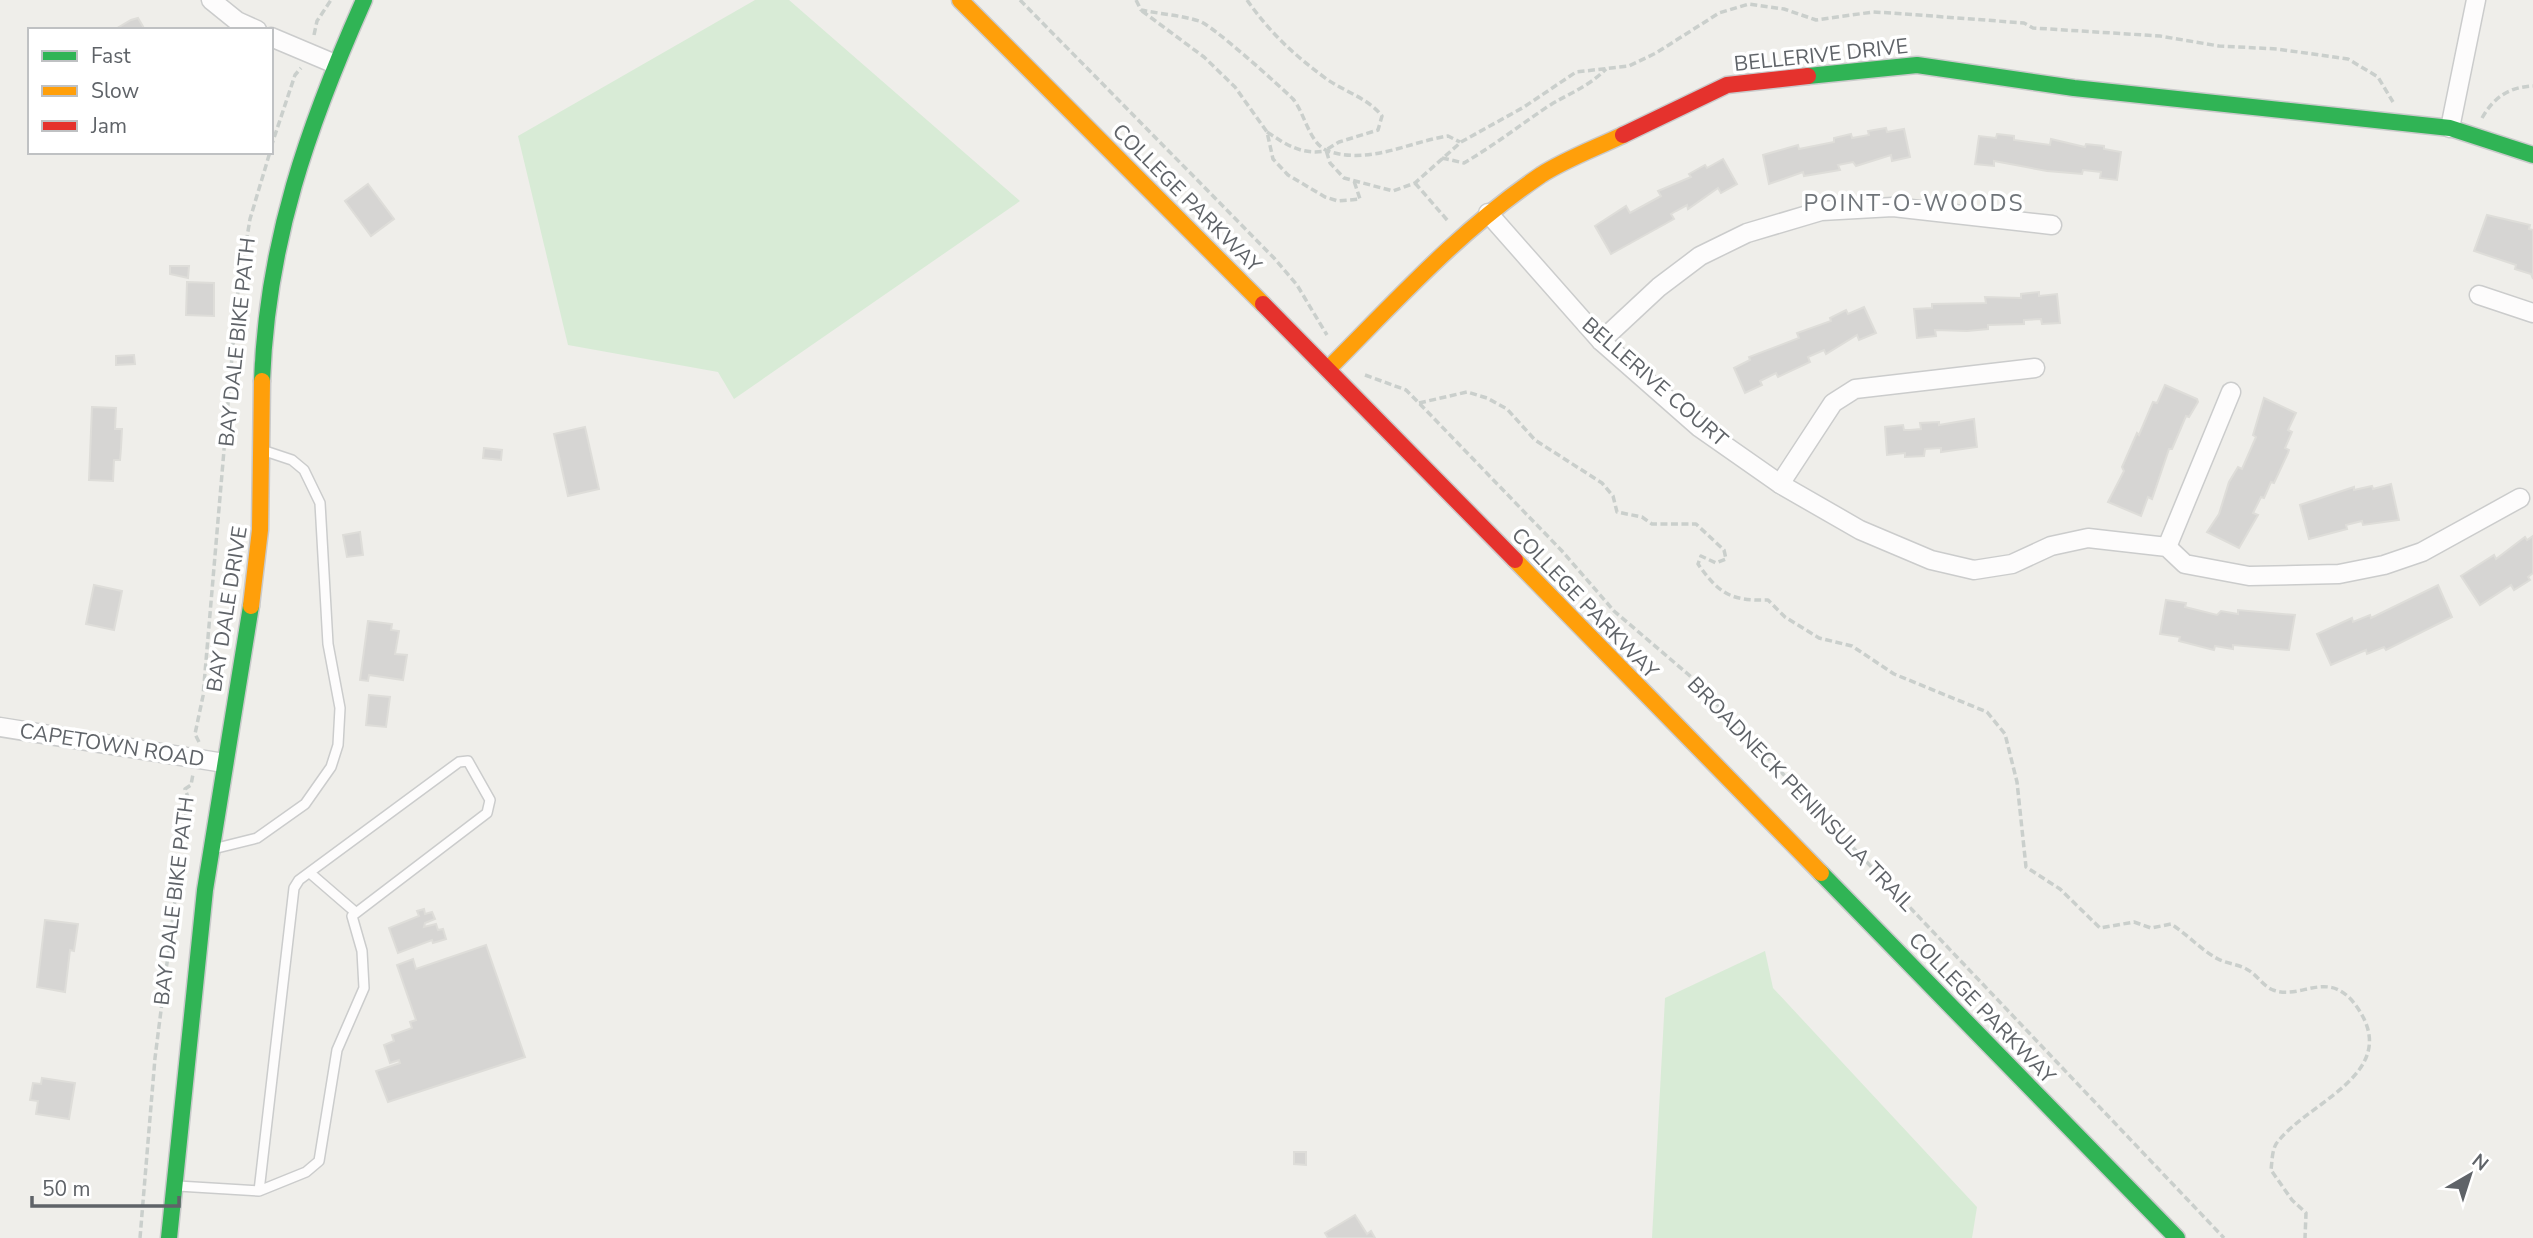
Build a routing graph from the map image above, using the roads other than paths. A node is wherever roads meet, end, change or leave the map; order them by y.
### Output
1 (211, 0) edge
2 (364, 0) edge
3 (960, 0) edge
4 (2476, 0) edge
5 (253, 28) edge
6 (273, 38) edge
7 (335, 64) junction
8 (2450, 128) junction
9 (2533, 155) edge
10 (1488, 213) junction
11 (2052, 225) dead end
12 (2479, 295) dead end
13 (2533, 313) edge
14 (1601, 341) junction
15 (2035, 368) dead end
16 (1328, 369) junction
17 (2231, 392) dead end
18 (262, 450) junction
19 (1780, 484) junction
20 (2520, 498) dead end
21 (2166, 547) junction
22 (0, 727) edge
23 (224, 763) junction
24 (211, 849) junction
25 (310, 873) junction
26 (354, 911) junction
27 (173, 1185) junction
28 (260, 1191) junction
29 (169, 1238) edge
30 (2177, 1238) edge

1 - 5 street
2 - 7 street, BAY DALE DRIVE
3 - 16 street, COLLEGE PARKWAY
4 - 8 street
6 - 7 street
7 - 18 street, BAY DALE DRIVE
8 - 9 street, BELLERIVE DRIVE
8 - 10 street, BELLERIVE DRIVE
10 - 14 street, BELLERIVE COURT
10 - 16 street, BELLERIVE DRIVE
11 - 14 street
12 - 13 street
14 - 19 street, BELLERIVE COURT
15 - 19 street
16 - 30 street, COLLEGE PARKWAY
17 - 21 street
18 - 23 street, BAY DALE DRIVE
18 - 24 lane
19 - 21 street, BELLERIVE COURT
20 - 21 street, BELLERIVE COURT
22 - 23 street, CAPETOWN ROAD
23 - 24 street, BAY DALE DRIVE
24 - 27 street, BAY DALE DRIVE
25 - 26 lane
25 - 26 lane
25 - 28 lane
26 - 28 lane
27 - 28 lane
27 - 29 street, BAY DALE DRIVE

